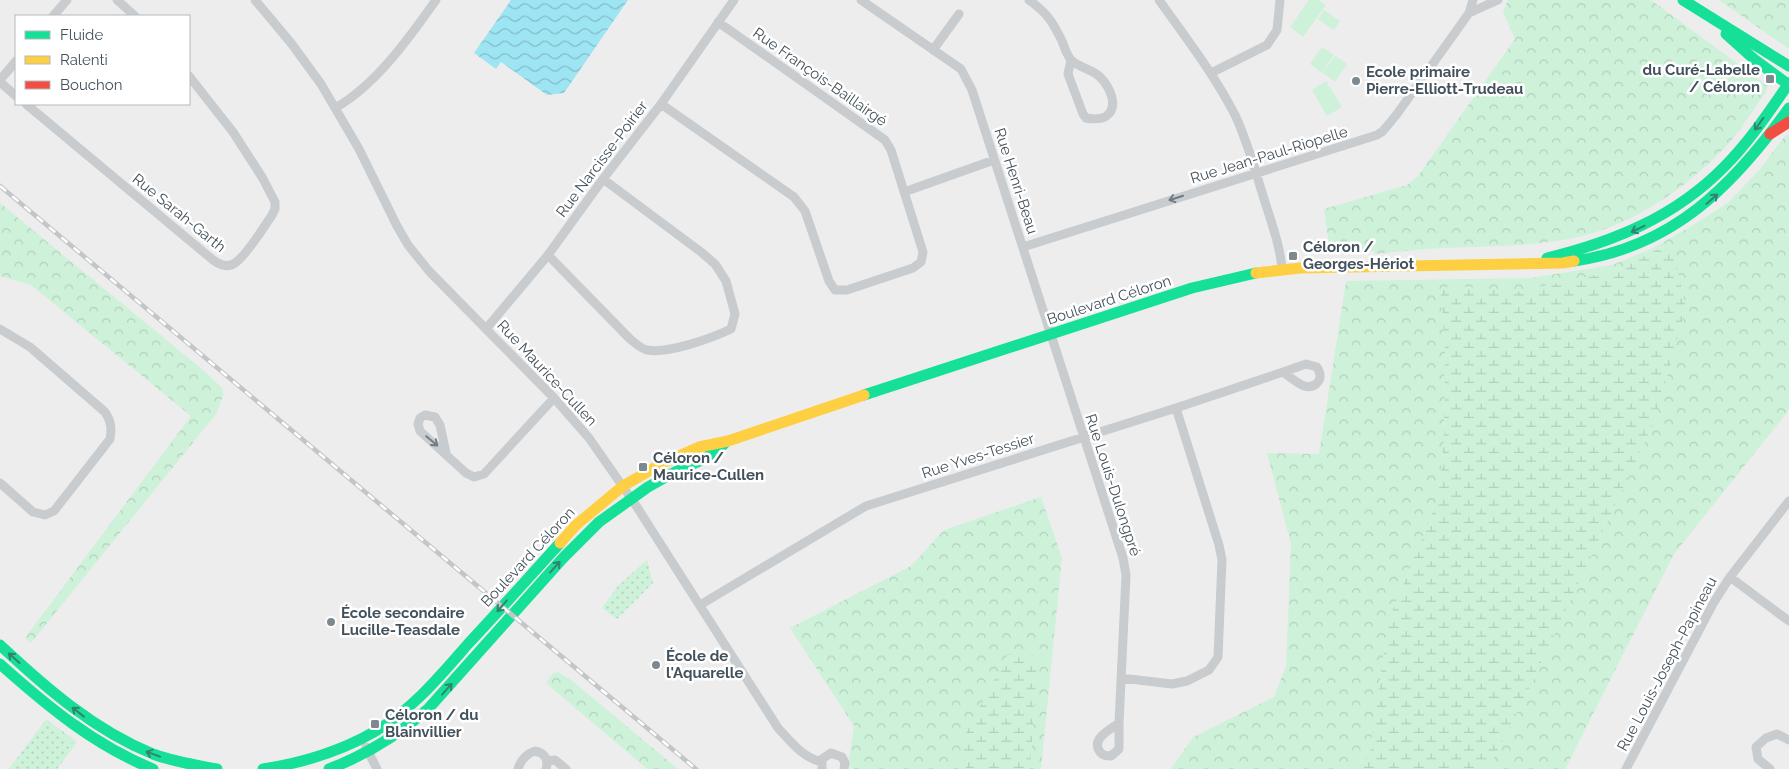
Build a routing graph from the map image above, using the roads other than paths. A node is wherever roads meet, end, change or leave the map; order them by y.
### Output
1 (67, 0) edge
2 (117, 0) edge
3 (255, 0) edge
4 (734, 0) edge
5 (862, 0) edge
6 (1028, 0) edge
7 (1159, 0) edge
8 (1280, 0) edge
9 (1473, 0) edge
10 (1498, 0) edge
11 (1683, 0) edge
12 (434, 1) edge
13 (1469, 13) junction
14 (959, 14) dead end
15 (54, 15) edge
16 (134, 15) edge
17 (1707, 17) junction
18 (718, 22) junction
19 (933, 50) junction
20 (1071, 60) junction
21 (15, 62) edge
22 (1789, 66) edge
23 (1210, 73) junction
24 (190, 77) edge
25 (0, 81) edge
26 (1789, 84) edge
27 (15, 95) edge
28 (661, 104) junction
29 (27, 105) edge
30 (336, 108) junction
31 (1789, 108) edge
32 (1789, 122) edge
33 (1770, 134) junction
34 (994, 160) junction
35 (1256, 173) junction
36 (602, 179) junction
37 (904, 192) junction
38 (1023, 247) junction
39 (548, 255) junction
40 (1512, 263) junction
41 (1282, 269) junction
42 (0, 329) edge
43 (486, 330) junction
44 (1051, 334) junction
45 (1283, 372) dead end
46 (554, 398) junction
47 (1176, 408) junction
48 (1083, 436) junction
49 (728, 441) junction
50 (446, 453) dead end
51 (0, 483) edge
52 (623, 486) junction
53 (631, 498) junction
54 (1789, 501) edge
55 (1730, 577) junction
56 (700, 605) junction
57 (1789, 621) edge
58 (0, 645) edge
59 (0, 664) edge
60 (1121, 678) junction
61 (1119, 723) dead end
62 (362, 740) junction
63 (1789, 740) edge
64 (368, 751) junction
65 (546, 765) edge
66 (821, 766) edge
67 (153, 769) edge
68 (217, 769) edge
69 (263, 769) edge
70 (329, 769) edge
71 (377, 769) edge
72 (518, 769) edge
73 (566, 769) edge
74 (844, 769) edge
75 (1626, 769) edge
76 (1770, 769) edge

1 - 15 street
2 - 16 street
3 - 30 street, Rue Maurice-Cullen
4 - 18 street, Rue Narcisse-Poirier
5 - 19 street, Rue Henri-Beau
6 - 20 street
7 - 23 street
8 - 23 street
9 - 13 street, Rue Jean-Paul-Riopelle
10 - 13 street
11 - 17 street
12 - 30 street
13 - 35 street, Rue Jean-Paul-Riopelle
14 - 19 street
17 - 22 street
17 - 26 street
18 - 28 street, Rue Narcisse-Poirier
18 - 37 street, Rue François-Baillairgé
19 - 34 street, Rue Henri-Beau
20 - 20 street
21 - 25 street
23 - 35 street
24 - 29 street, Rue Sarah-Garth
25 - 27 street
26 -> 40 street, Boulevard Céloron
28 - 36 street, Rue Narcisse-Poirier
28 - 37 street, Rue François-Baillairgé
30 - 43 street, Rue Maurice-Cullen
31 - 33 street, Boulevard Céloron
32 - 33 street
40 -> 33 street, Boulevard Céloron
34 - 37 street
34 - 38 street, Rue Henri-Beau
35 -> 38 street, Rue Jean-Paul-Riopelle
35 - 41 street
36 - 39 street, Rue Narcisse-Poirier
36 - 39 street
38 - 44 street, Rue Henri-Beau
39 - 43 street, Rue Narcisse-Poirier
40 - 41 street, Boulevard Céloron
41 - 44 street, Boulevard Céloron
42 - 51 street
43 - 46 street, Rue Maurice-Cullen
44 - 48 street, Rue Louis-Dulongpré
44 - 49 street, Boulevard Céloron
45 - 47 street, Rue Yves-Tessier
46 - 50 street
46 - 52 street, Rue Maurice-Cullen
47 - 48 street, Rue Yves-Tessier
47 - 60 street
48 - 56 street, Rue Yves-Tessier
48 - 60 street, Rue Louis-Dulongpré
49 - 52 street, Boulevard Céloron
49 - 53 street, Boulevard Céloron
52 - 53 street, Rue Maurice-Cullen
52 -> 62 street, Boulevard Céloron
53 - 56 street, Rue Maurice-Cullen
64 -> 53 street, Boulevard Céloron
54 - 55 street, Rue Louis-Joseph-Papineau
55 - 57 street
55 - 75 street, Rue Louis-Joseph-Papineau
56 - 66 street, Rue Maurice-Cullen
68 -> 58 street
59 - 67 street
60 - 61 street, Rue Louis-Dulongpré
62 - 64 street
62 - 69 street, Boulevard Céloron
63 - 76 street
64 - 70 street, Boulevard Céloron
64 - 71 street
65 - 72 street
65 - 73 street
66 - 74 street, Rue Maurice-Cullen

